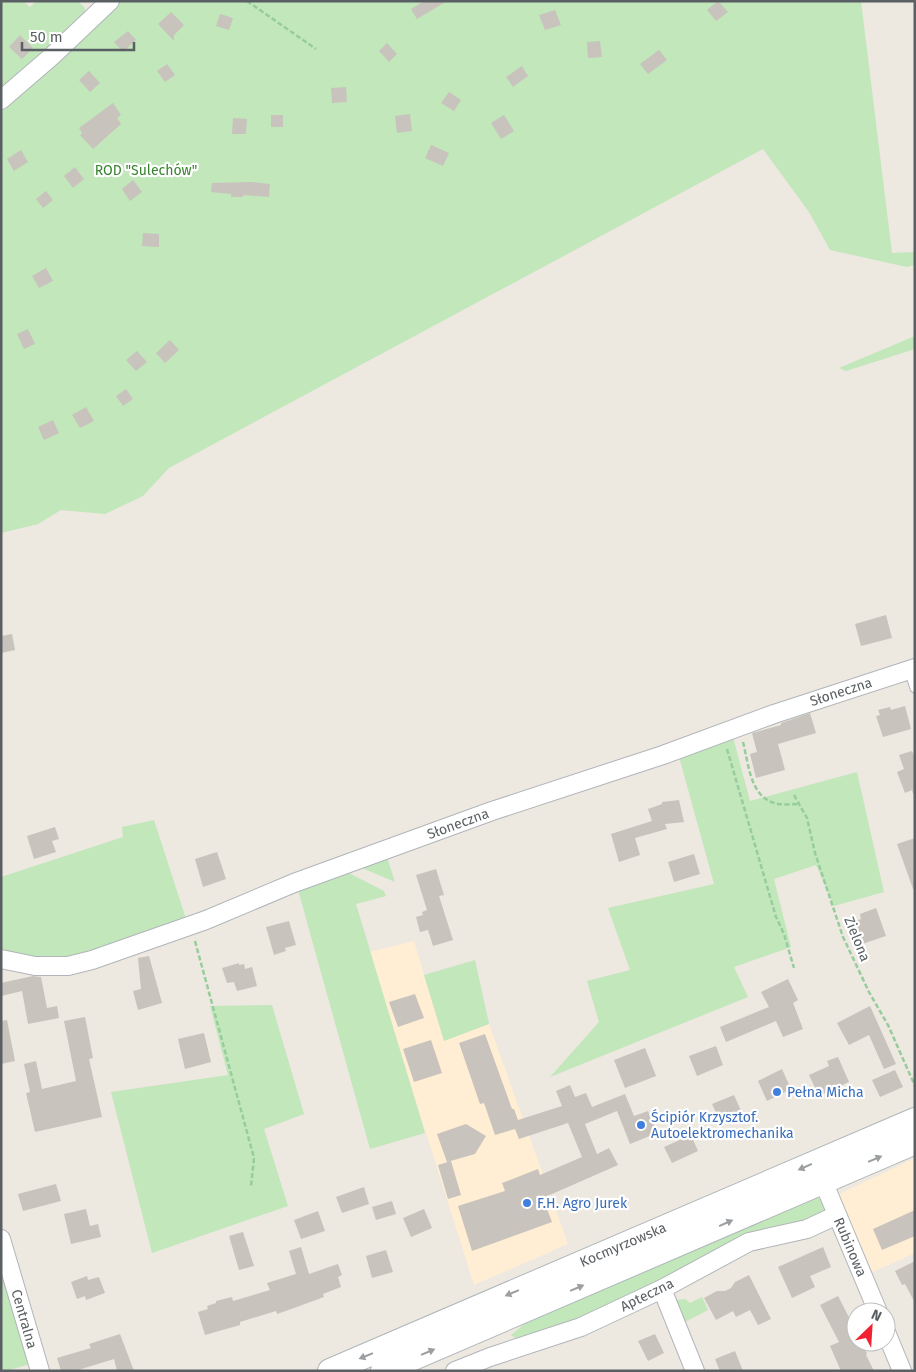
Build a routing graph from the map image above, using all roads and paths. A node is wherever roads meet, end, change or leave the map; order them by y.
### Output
1 (110, 1) edge
2 (246, 1) edge
3 (316, 48) dead end
4 (1, 100) edge
5 (912, 669) edge
6 (915, 688) edge
7 (739, 726) junction
8 (722, 733) junction
9 (794, 795) dead end
10 (799, 804) junction
11 (191, 925) junction
12 (1, 959) edge
13 (794, 968) dead end
14 (915, 1086) edge
15 (915, 1120) edge
16 (915, 1142) edge
17 (823, 1181) junction
18 (251, 1186) dead end
19 (837, 1214) junction
20 (1, 1239) edge
21 (662, 1289) junction
22 (874, 1302) edge
23 (894, 1352) edge
24 (491, 1364) edge
25 (40, 1371) edge
26 (330, 1371) edge
27 (383, 1371) edge
28 (455, 1371) edge
29 (695, 1371) edge
30 (902, 1371) edge

1 - 4 street
2 - 3 path
5 - 6 lane
5 - 7 street, Słoneczna
7 - 8 street, Słoneczna
7 - 10 path
8 - 11 street, Słoneczna
8 - 13 path
9 - 10 path, Zielona
10 - 14 path, Zielona
11 - 12 street, Słoneczna
11 - 18 path
15 -> 26 main road, Kocmyrzowska
17 -> 16 main road, Kocmyrzowska
17 - 19 street, Rubinowa
27 -> 17 main road, Kocmyrzowska
19 - 21 street, Apteczna
19 - 22 street, Rubinowa
20 - 25 street, Centralna
21 - 24 street, Apteczna
21 - 29 street
23 - 30 street
24 - 28 street, Apteczna

